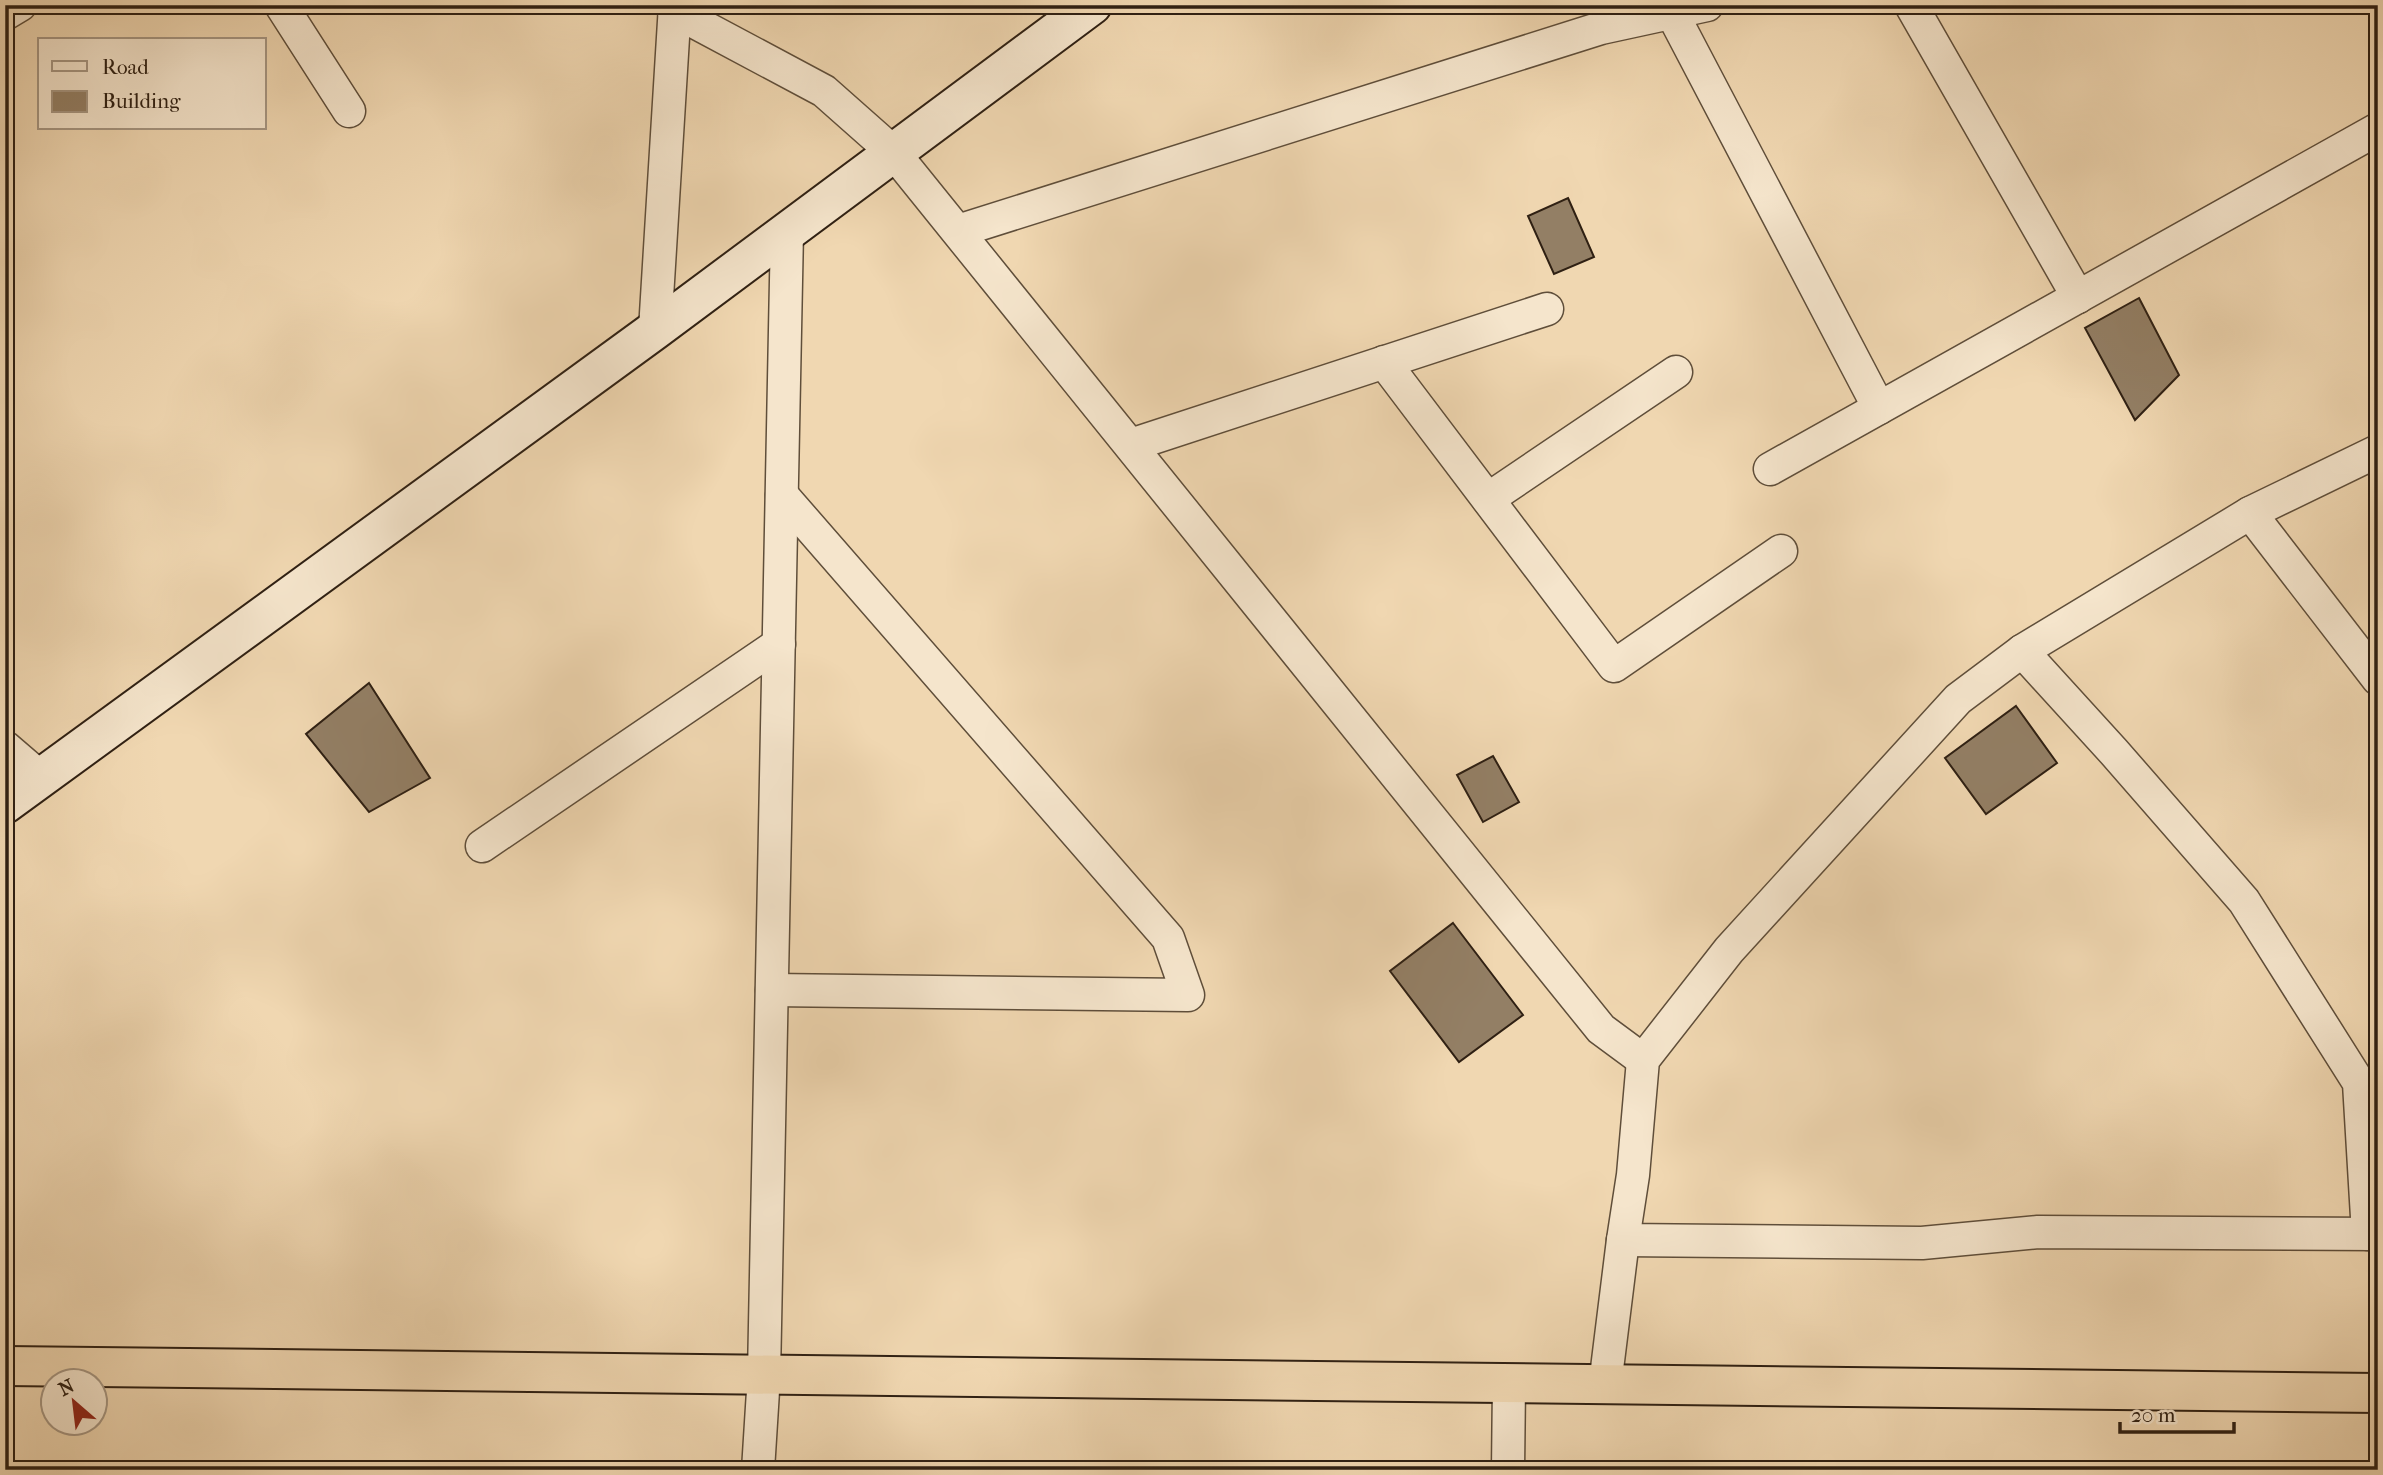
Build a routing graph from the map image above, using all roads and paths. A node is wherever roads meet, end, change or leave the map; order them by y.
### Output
1 (20, 5) edge
2 (281, 5) edge
3 (1092, 5) edge
4 (1707, 5) edge
5 (1911, 5) edge
6 (674, 8) edge
7 (1672, 13) junction
8 (5, 14) edge
9 (349, 111) dead end
10 (2378, 129) edge
11 (894, 153) junction
12 (958, 231) junction
13 (788, 232) junction
14 (2078, 297) junction
15 (1547, 309) dead end
16 (655, 330) junction
17 (1384, 362) junction
18 (1676, 372) dead end
19 (1879, 408) junction
20 (1131, 446) junction
21 (2378, 451) edge
22 (1770, 469) dead end
23 (782, 495) junction
24 (1488, 499) junction
25 (2250, 513) junction
26 (1781, 551) dead end
27 (779, 644) junction
28 (2022, 651) junction
29 (2378, 679) edge
30 (5, 747) edge
31 (41, 778) junction
32 (5, 804) edge
33 (482, 846) dead end
34 (772, 990) junction
35 (1643, 1060) junction
36 (2373, 1234) edge
37 (1623, 1240) junction
38 (5, 1366) edge
39 (764, 1375) junction
40 (1510, 1384) junction
41 (1605, 1384) junction
42 (2378, 1393) edge
43 (758, 1470) edge
44 (1507, 1470) edge

1 - 8 street
2 - 9 street
3 - 11 main road
4 - 7 street
5 - 14 street
6 - 11 street
6 - 16 street
7 - 12 street
7 - 19 street
10 - 14 street
11 - 12 street
11 - 13 main road
12 - 20 street
13 - 16 main road
13 - 23 street
14 - 19 street
15 - 17 street
16 - 31 main road
17 - 20 street
17 - 24 street
18 - 24 street
19 - 22 street
20 - 35 street
21 - 25 street
23 - 27 street
23 - 34 street
24 - 26 street
25 - 28 street
25 - 29 street
27 - 33 street
27 - 34 street
28 - 35 street
28 - 36 street
30 - 31 street
31 - 32 main road
34 - 39 street
35 - 37 street
36 - 37 street
37 - 41 street
38 - 39 highway
39 - 40 highway
39 - 43 street
40 - 41 highway
40 - 44 street
41 - 42 highway

